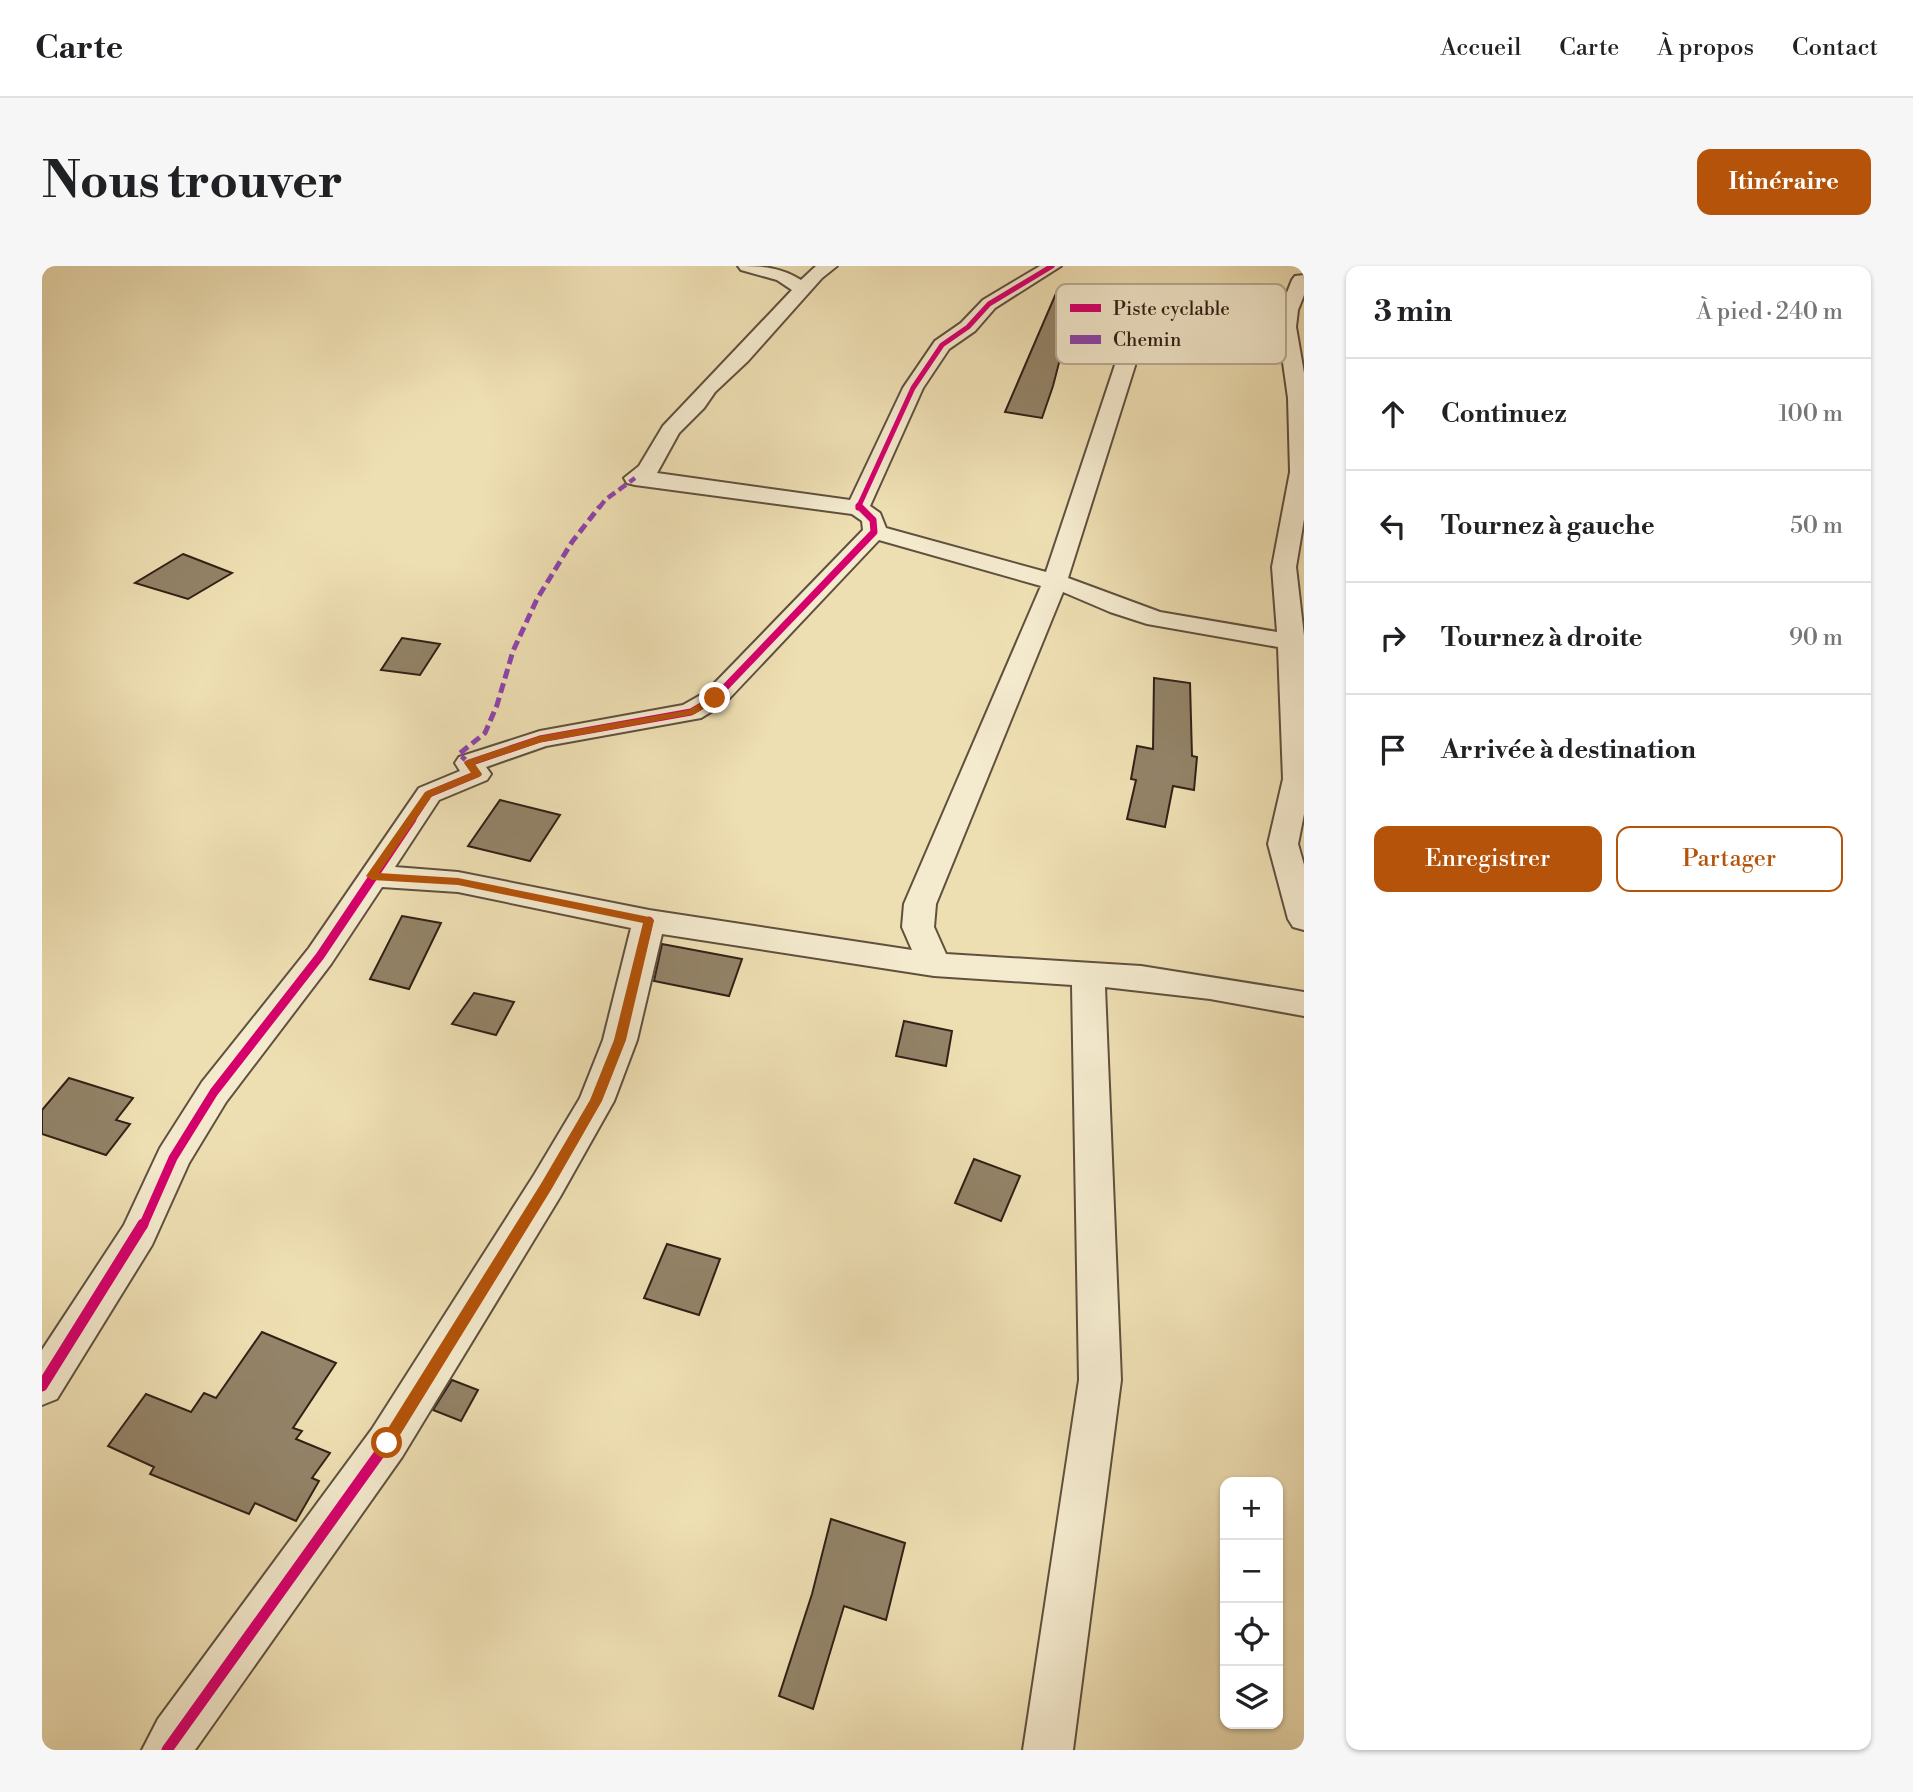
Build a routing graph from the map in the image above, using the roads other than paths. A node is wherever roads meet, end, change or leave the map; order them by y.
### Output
1 (747, 266) edge
2 (828, 266) edge
3 (1052, 266) edge
4 (1301, 279) dead end
5 (804, 290) junction
6 (1125, 364) edge
7 (1301, 398) edge
8 (866, 520) junction
9 (1055, 582) junction
10 (1298, 643) edge
11 (372, 876) junction
12 (1304, 919) edge
13 (649, 920) junction
14 (934, 965) junction
15 (1088, 975) junction
16 (1304, 1004) edge
17 (42, 1386) edge
18 (167, 1750) edge
19 (1048, 1750) edge

1 - 5 street
2 - 5 street
3 - 8 street
4 - 7 street
5 - 8 street
6 - 9 street
7 - 10 street
8 - 9 street
8 - 11 street
9 - 10 street
9 - 14 street
10 - 12 street
11 - 13 street
11 - 17 street
13 - 14 street
13 - 18 street
14 - 15 street
15 - 16 street
15 - 19 street

